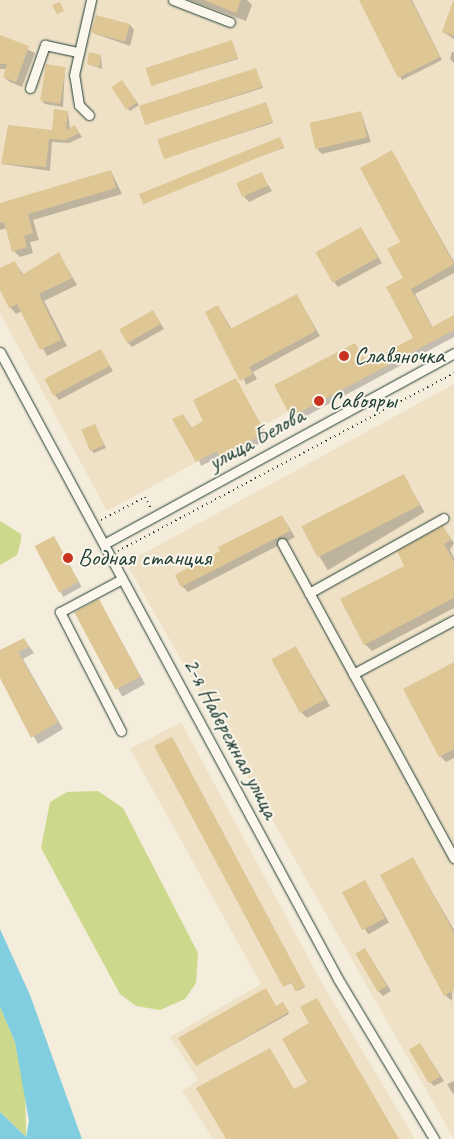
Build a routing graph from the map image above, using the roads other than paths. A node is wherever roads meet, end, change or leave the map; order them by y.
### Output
1 (91, 0) edge
2 (173, 0) edge
3 (230, 22) dead end
4 (79, 52) junction
5 (30, 88) dead end
6 (89, 115) dead end
7 (0, 352) edge
8 (454, 353) edge
9 (444, 518) dead end
10 (282, 543) dead end
11 (104, 544) junction
12 (122, 579) junction
13 (309, 593) junction
14 (454, 620) edge
15 (353, 674) junction
16 (121, 731) dead end
17 (454, 858) edge
18 (434, 1139) edge

1 - 4 street
2 - 3 street
4 - 5 street
4 - 6 street
7 - 11 street, 2-я Набережная улица
8 - 11 street, улица Белова
9 - 13 street
10 - 13 street
11 - 12 street, 2-я Набережная улица
12 - 16 street
12 - 18 street, 2-я Набережная улица
13 - 15 street
14 - 15 street
15 - 17 street

